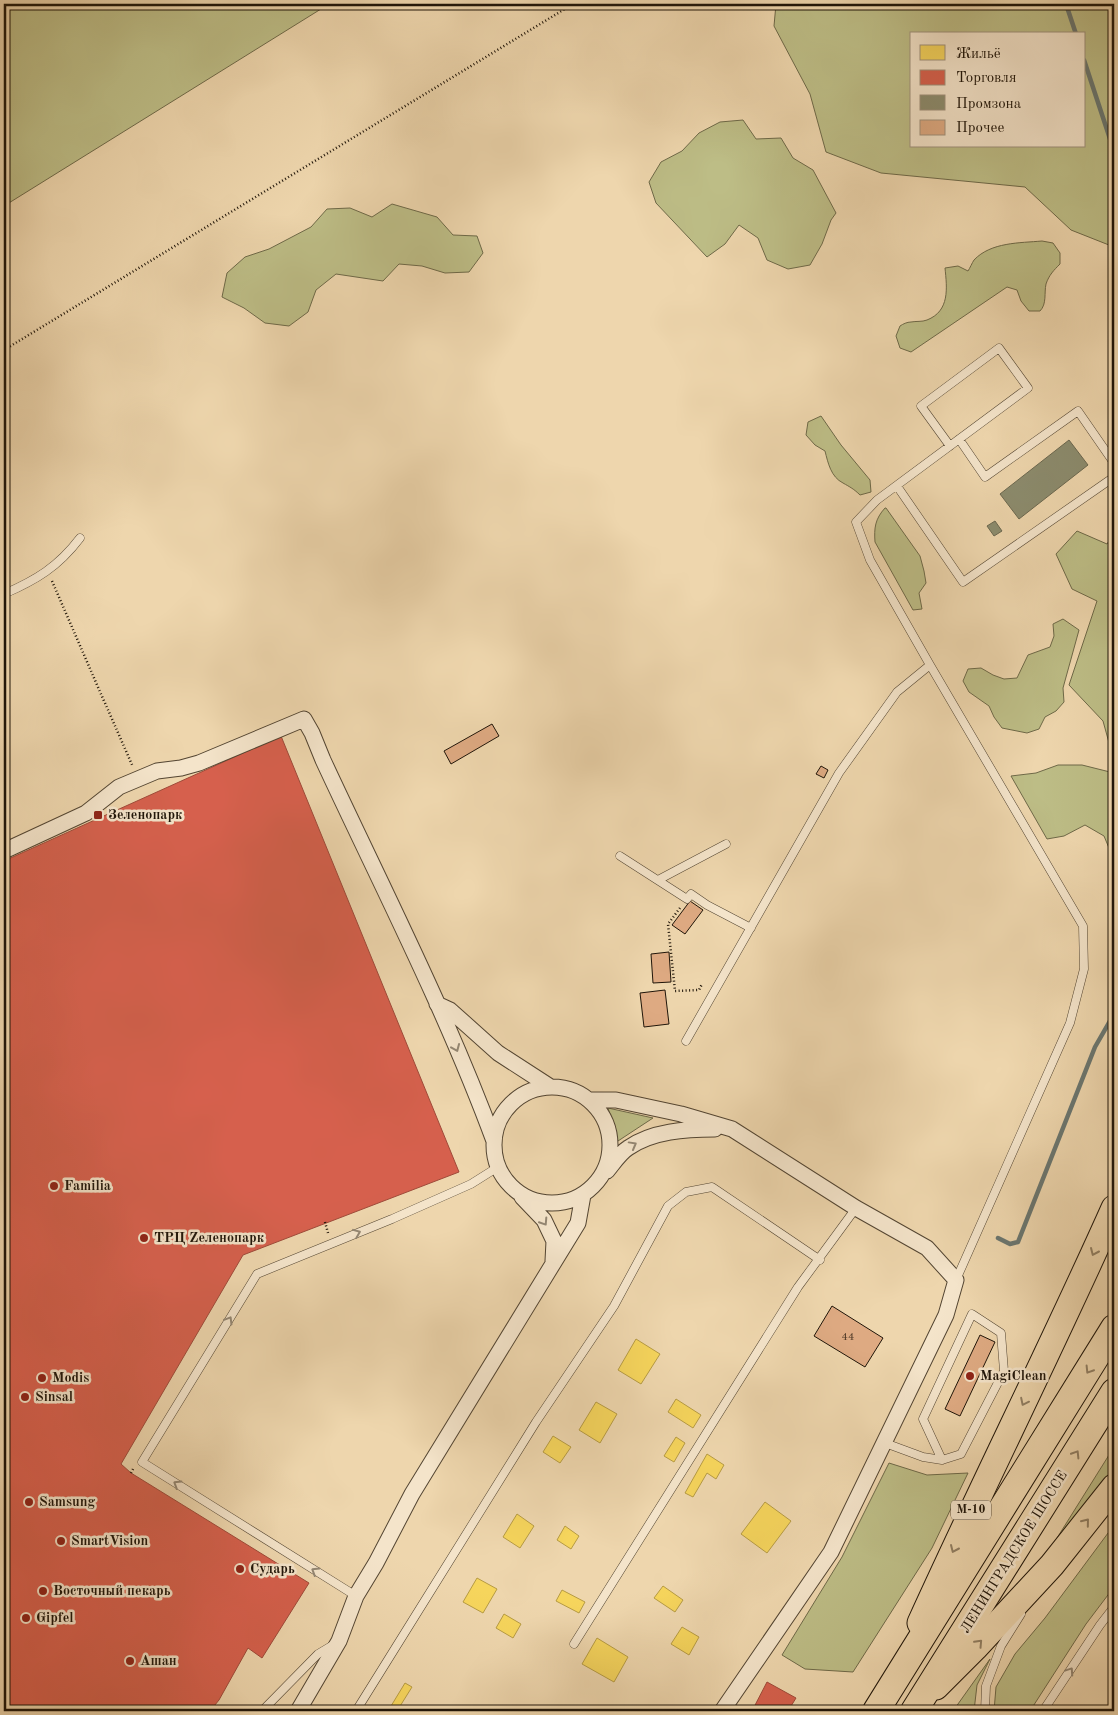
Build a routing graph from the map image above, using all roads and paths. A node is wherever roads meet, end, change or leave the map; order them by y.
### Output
1 (573, 4) edge
2 (4, 350) edge
3 (959, 439) junction
4 (950, 446) junction
5 (1114, 463) edge
6 (1114, 477) edge
7 (897, 486) junction
8 (80, 538) dead end
9 (48, 572) junction
10 (4, 594) edge
11 (930, 665) junction
12 (137, 775) dead end
13 (726, 844) dead end
14 (4, 851) edge
15 (620, 856) dead end
16 (658, 880) junction
17 (687, 899) junction
18 (751, 928) junction
19 (702, 984) dead end
20 (437, 1004) junction
21 (686, 1041) dead end
22 (549, 1086) junction
23 (590, 1100) junction
24 (732, 1129) junction
25 (494, 1141) junction
26 (498, 1167) junction
27 (599, 1180) junction
28 (516, 1191) junction
29 (583, 1195) junction
30 (856, 1208) junction
31 (1114, 1208) edge
32 (820, 1260) junction
33 (553, 1262) junction
34 (956, 1280) junction
35 (1114, 1328) edge
36 (1114, 1392) edge
37 (885, 1443) junction
38 (942, 1460) junction
39 (1114, 1487) edge
40 (1052, 1565) junction
41 (356, 1596) junction
42 (1114, 1607) edge
43 (339, 1641) junction
44 (574, 1644) dead end
45 (895, 1680) junction
46 (917, 1707) edge
47 (262, 1711) edge
48 (298, 1711) edge
49 (356, 1711) edge
50 (722, 1711) edge
51 (876, 1711) edge
52 (985, 1711) edge
53 (1043, 1711) edge

1 - 2 path
3 - 4 lane
3 - 4 lane
3 - 5 lane
4 - 7 lane
6 - 7 lane
7 - 11 lane
8 - 9 lane
9 - 10 lane
9 - 12 path
11 - 18 lane
11 - 34 lane
13 - 16 lane
14 - 20 street
15 - 16 lane
16 - 17 lane
17 - 18 lane
17 - 19 path
18 - 21 lane
20 - 22 street
20 -> 25 street
22 - 23 street
22 - 25 street
23 - 24 street
23 - 27 street
27 -> 24 street
24 - 30 street
25 - 26 street
26 - 28 street
41 -> 26 lane
27 - 29 street
28 - 29 street
28 -> 33 street
29 - 33 street
30 - 32 lane
30 - 34 street
31 -> 45 main road, М-10
32 - 44 lane
32 - 49 lane
33 - 41 street
34 - 37 street
35 -> 45 highway, М-10
46 -> 36 highway, ЛЕНИНГРАДСКОЕ ШОССЕ
37 - 38 lane
37 - 50 street
38 - 38 lane
40 -> 39 main road
46 -> 40 main road
40 - 52 lane
41 - 43 street
53 -> 42 lane
43 - 47 lane
43 - 48 street
45 - 51 highway, М-10

